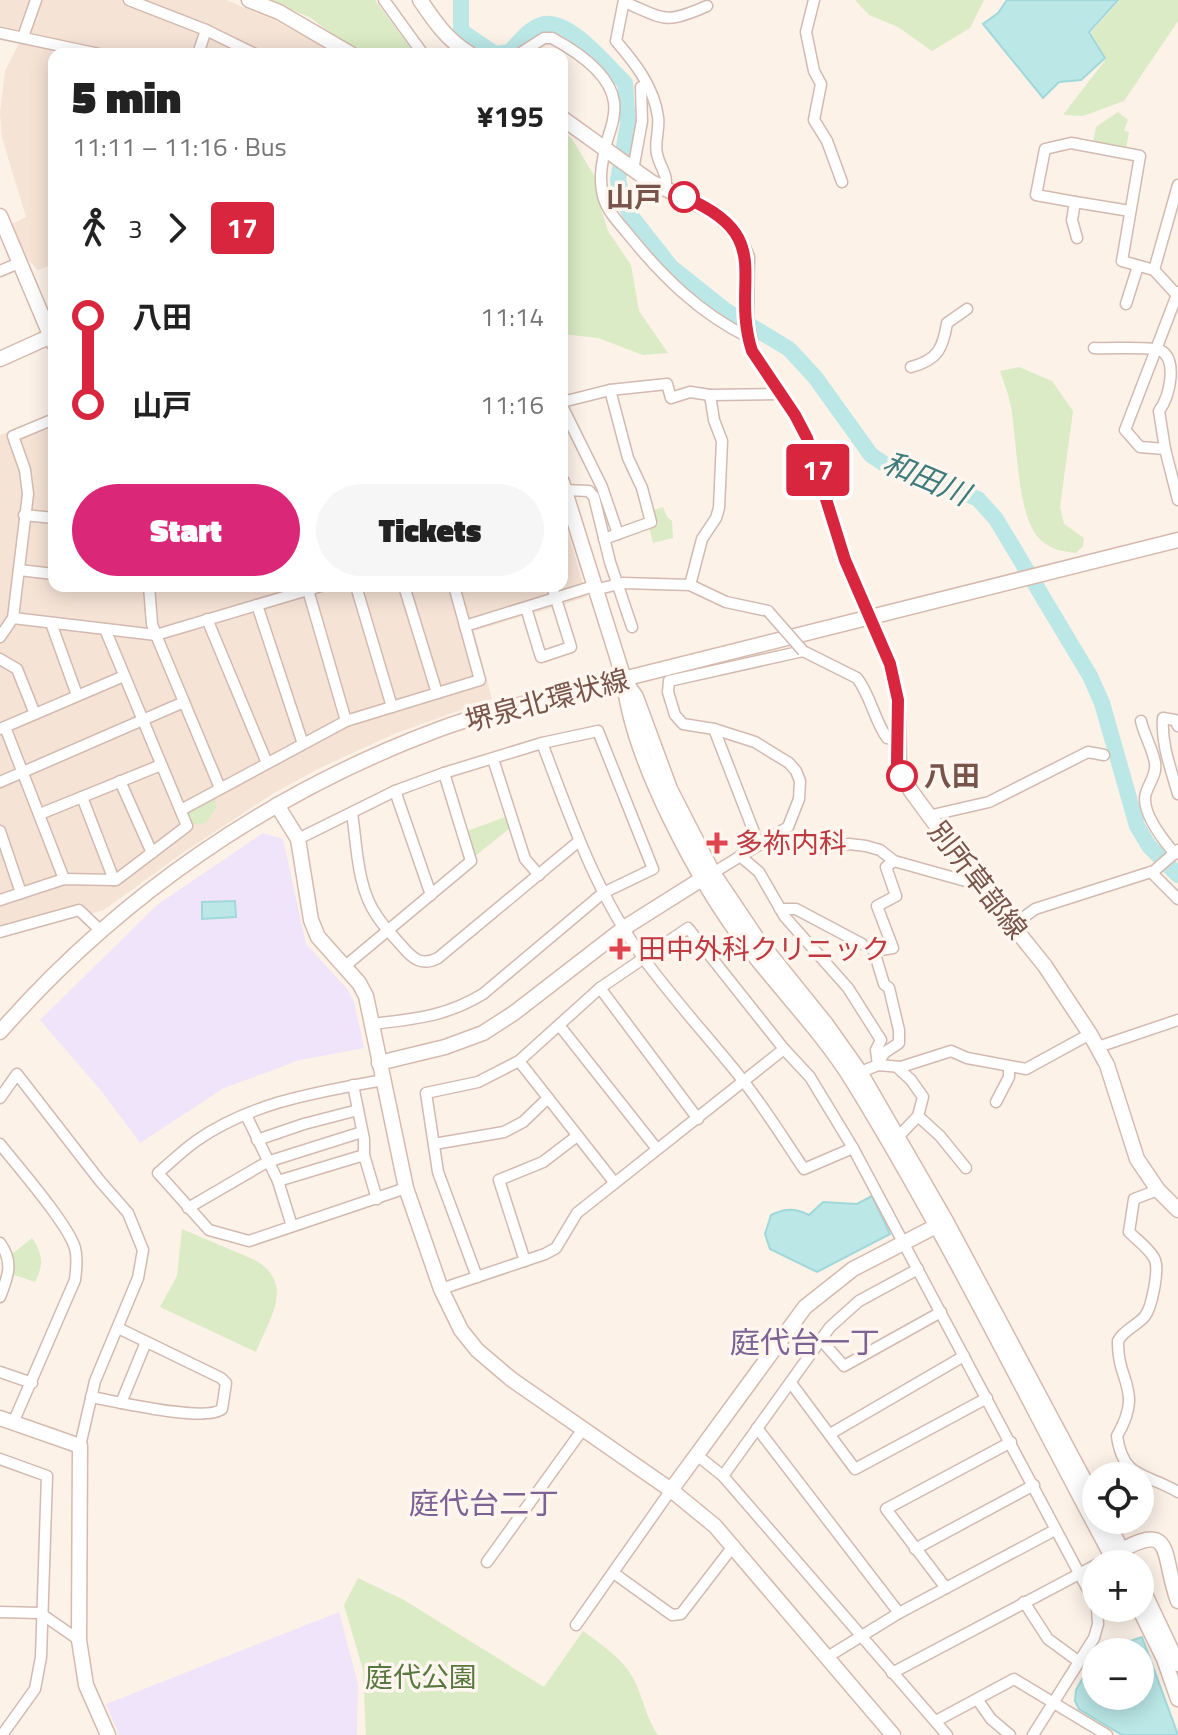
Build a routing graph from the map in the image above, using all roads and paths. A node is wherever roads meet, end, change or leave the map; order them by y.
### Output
1 (36, 0) edge
2 (129, 0) edge
3 (249, 0) edge
4 (384, 0) edge
5 (420, 0) edge
6 (814, 0) edge
7 (624, 1) edge
8 (707, 6) dead end
9 (206, 30) junction
10 (0, 33) edge
11 (23, 37) junction
12 (72, 48) edge
13 (200, 48) edge
14 (243, 48) edge
15 (341, 48) edge
16 (419, 48) edge
17 (460, 48) edge
18 (528, 48) edge
19 (566, 48) edge
20 (568, 49) edge
21 (641, 87) dead end
22 (568, 122) edge
23 (606, 150) junction
24 (631, 169) junction
25 (842, 182) dead end
26 (1178, 185) edge
27 (665, 189) junction
28 (1075, 202) junction
29 (1130, 211) junction
30 (0, 216) edge
31 (1077, 238) dead end
32 (19, 263) junction
33 (1138, 266) junction
34 (1154, 270) junction
35 (0, 271) edge
36 (1177, 294) edge
37 (1126, 304) dead end
38 (967, 309) dead end
39 (48, 331) edge
40 (747, 334) junction
41 (48, 341) edge
42 (1094, 348) dead end
43 (1155, 350) junction
44 (0, 359) edge
45 (911, 367) dead end
46 (610, 390) junction
47 (782, 394) junction
48 (710, 395) junction
49 (568, 402) edge
50 (568, 416) edge
51 (48, 421) edge
52 (1165, 449) junction
53 (568, 487) edge
54 (1178, 500) edge
55 (568, 502) edge
56 (24, 515) junction
57 (48, 517) edge
58 (618, 534) junction
59 (604, 539) junction
60 (1178, 540) edge
61 (19, 570) junction
62 (48, 573) edge
63 (618, 584) junction
64 (690, 585) junction
65 (594, 588) junction
66 (568, 590) edge
67 (149, 592) edge
68 (301, 592) edge
69 (309, 592) edge
70 (358, 592) edge
71 (406, 592) edge
72 (456, 592) edge
73 (552, 592) edge
74 (554, 592) edge
75 (257, 605) junction
76 (526, 608) junction
77 (872, 617) junction
78 (13, 618) junction
79 (207, 619) junction
80 (51, 623) junction
81 (465, 626) junction
82 (632, 627) dead end
83 (105, 629) junction
84 (156, 635) junction
85 (0, 637) edge
86 (803, 651) junction
87 (0, 659) edge
88 (124, 676) junction
89 (624, 679) junction
90 (437, 693) junction
91 (77, 695) junction
92 (184, 702) junction
93 (392, 707) junction
94 (35, 714) junction
95 (142, 721) junction
96 (346, 721) junction
97 (1141, 721) dead end
98 (1178, 726) edge
99 (2, 728) edge
100 (714, 729) junction
101 (897, 740) junction
102 (542, 743) junction
103 (303, 744) junction
104 (1104, 755) dead end
105 (493, 759) junction
106 (267, 763) junction
107 (161, 765) junction
108 (24, 772) junction
109 (444, 773) junction
110 (120, 781) junction
111 (0, 782) edge
112 (220, 788) junction
113 (395, 791) junction
114 (1178, 794) edge
115 (82, 797) junction
116 (277, 805) junction
117 (181, 810) junction
118 (352, 813) junction
119 (40, 814) junction
120 (928, 816) junction
121 (0, 831) edge
122 (298, 839) junction
123 (579, 841) junction
124 (759, 845) junction
125 (816, 848) dead end
126 (152, 853) junction
127 (1176, 853) edge
128 (740, 856) junction
129 (894, 861) junction
130 (1152, 871) junction
131 (539, 875) junction
132 (708, 876) junction
133 (64, 879) junction
134 (114, 880) junction
135 (980, 885) junction
136 (21, 893) junction
137 (603, 893) junction
138 (431, 895) junction
139 (1178, 899) edge
140 (0, 900) edge
141 (780, 909) junction
142 (1013, 925) junction
143 (624, 928) junction
144 (388, 930) junction
145 (101, 931) junction
146 (0, 932) edge
147 (862, 944) dead end
148 (643, 959) junction
149 (344, 967) junction
150 (600, 988) junction
151 (1178, 1020) edge
152 (371, 1024) junction
153 (559, 1025) junction
154 (0, 1032) edge
155 (1094, 1040) junction
156 (784, 1049) junction
157 (519, 1061) junction
158 (379, 1063) junction
159 (878, 1065) junction
160 (897, 1067) junction
161 (1009, 1067) junction
162 (855, 1075) junction
163 (383, 1080) junction
164 (744, 1081) junction
165 (353, 1085) junction
166 (0, 1098) edge
167 (548, 1098) junction
168 (996, 1102) dead end
169 (358, 1110) junction
170 (246, 1115) junction
171 (918, 1116) junction
172 (698, 1119) junction
173 (362, 1132) junction
174 (577, 1136) junction
175 (898, 1137) junction
176 (257, 1140) junction
177 (0, 1144) edge
178 (434, 1144) junction
179 (853, 1148) junction
180 (657, 1149) junction
181 (364, 1155) junction
182 (267, 1162) junction
183 (966, 1168) dead end
184 (278, 1181) junction
185 (614, 1182) junction
186 (406, 1188) junction
187 (1158, 1190) junction
188 (377, 1199) junction
189 (188, 1208) junction
190 (1178, 1210) edge
191 (941, 1224) junction
192 (292, 1226) junction
193 (903, 1242) junction
194 (0, 1243) edge
195 (525, 1261) junction
196 (918, 1269) junction
197 (477, 1277) junction
198 (441, 1289) junction
199 (0, 1297) edge
200 (941, 1312) junction
201 (118, 1328) junction
202 (821, 1340) junction
203 (146, 1342) junction
204 (964, 1356) junction
205 (0, 1372) edge
206 (32, 1383) junction
207 (791, 1383) junction
208 (91, 1397) junction
209 (987, 1398) junction
210 (121, 1403) junction
211 (7, 1421) edge
212 (757, 1428) junction
213 (583, 1429) junction
214 (830, 1434) junction
215 (1011, 1442) junction
216 (80, 1446) junction
217 (698, 1456) junction
218 (0, 1459) edge
219 (723, 1476) junction
220 (1082, 1477) edge
221 (1034, 1485) junction
222 (671, 1490) junction
223 (1178, 1492) edge
224 (1055, 1530) junction
225 (734, 1545) junction
226 (915, 1549) junction
227 (1112, 1550) edge
228 (1125, 1550) edge
229 (487, 1562) dead end
230 (615, 1574) junction
231 (1080, 1574) junction
232 (1082, 1578) edge
233 (946, 1588) junction
234 (1178, 1601) edge
235 (1024, 1602) junction
236 (0, 1612) edge
237 (40, 1613) junction
238 (899, 1613) junction
239 (1154, 1613) edge
240 (1098, 1622) edge
241 (1146, 1622) edge
242 (576, 1625) dead end
243 (861, 1635) junction
244 (79, 1640) junction
245 (829, 1656) junction
246 (1078, 1661) junction
247 (1178, 1664) edge
248 (892, 1673) junction
249 (977, 1699) junction
250 (1178, 1699) edge
251 (1053, 1702) junction
252 (936, 1721) junction
253 (2, 1735) edge
254 (108, 1735) edge
255 (893, 1735) edge
256 (947, 1735) edge
257 (1010, 1735) edge
258 (1033, 1735) edge
259 (1107, 1735) edge

1 - 11 street
2 - 9 street
3 - 15 street
4 - 16 street
5 - 17 street
6 - 25 street
7 - 8 street
7 - 27 street
9 - 13 street
9 - 14 street
10 - 11 street
11 - 12 street
18 - 19 street
20 - 23 street
21 - 24 street
22 - 23 street, 別所草部線
23 - 24 street, 別所草部線
23 - 40 street
24 - 27 street, 別所草部線
26 - 34 street
27 - 40 street, 別所草部線
28 - 29 street
28 - 29 street
28 - 31 street
29 - 33 street
30 - 32 street
32 - 35 street
32 - 39 street
33 - 34 street
33 - 37 street
34 - 36 street
36 - 43 street
38 - 45 street
40 - 47 street, 別所草部線
41 - 44 street
42 - 43 street
43 - 52 street
43 - 52 street
46 - 48 street
46 - 49 street
46 - 58 street
47 - 48 street
47 - 77 street, 別所草部線
48 - 64 street
50 - 58 street
51 - 56 street
52 - 54 street
53 - 59 street
55 - 65 street
56 - 57 street
56 - 61 street
58 - 59 street
59 - 63 street
60 - 77 street, 堺泉北環状線
61 - 62 street
61 - 78 street
63 - 64 street
63 - 65 street
63 - 82 street
64 - 86 street, bridge
65 - 66 street
65 - 89 street
67 - 84 street
68 - 75 street
69 - 96 street
70 - 93 street
71 - 90 street
72 - 81 street
73 - 76 street
74 - 76 street
75 - 79 street
75 - 103 street
76 - 81 street
77 - 89 street, 堺泉北環状線
77 - 101 street, 別所草部線
78 - 80 street
78 - 85 street
79 - 84 street
79 - 106 street
80 - 83 street
80 - 91 street
81 - 90 street
83 - 84 street
83 - 88 street
84 - 92 street
86 - 100 street
86 - 101 street
87 - 94 street
88 - 91 street
88 - 95 street
89 - 116 street, 堺泉北環状線
89 - 132 street
90 - 93 street
91 - 94 street
92 - 95 street
92 - 112 street
93 - 96 street
94 - 99 street
95 - 107 street
95 - 108 street
96 - 103 street
97 - 127 street
98 - 114 street
99 - 108 street
100 - 124 street
100 - 124 street
101 - 120 street, 別所草部線
102 - 105 street
102 - 123 street
102 - 137 street
103 - 106 street
104 - 120 street
105 - 109 street
105 - 131 street
106 - 112 street
107 - 110 street
107 - 117 street
108 - 111 street
108 - 119 street
109 - 113 street
109 - 138 street
110 - 115 street
110 - 126 street
112 - 117 street
113 - 118 street
113 - 138 street
115 - 119 street
115 - 134 street
116 - 122 street
116 - 145 street, 堺泉北環状線
117 - 126 street
118 - 122 street
118 - 144 street
119 - 133 street
120 - 135 street, 別所草部線
121 - 136 street
122 - 149 street
123 - 131 street
123 - 137 street
124 - 128 street
125 - 129 street
126 - 134 street
127 - 130 street
128 - 132 street
128 - 141 street
129 - 135 street
129 - 159 street
130 - 139 street
130 - 142 street
131 - 144 street
132 - 143 street
132 - 162 street
133 - 134 street
133 - 136 street
135 - 142 street, 別所草部線
136 - 140 street
137 - 143 street
137 - 152 street
138 - 144 street
141 - 147 street
141 - 159 street
142 - 155 street, 別所草部線
143 - 148 street
143 - 158 street
144 - 149 street
145 - 146 street
145 - 154 street, 堺泉北環状線
148 - 150 street
148 - 156 street
148 - 164 street
149 - 152 street
150 - 153 street
150 - 172 street
151 - 155 street
152 - 158 street
153 - 157 street
153 - 180 street
155 - 161 street
155 - 187 street, 別所草部線
156 - 164 street
156 - 179 street
157 - 167 street
157 - 178 street
158 - 163 street
159 - 160 street
159 - 162 street
160 - 161 street
160 - 171 street
161 - 168 street
162 - 175 street
162 - 191 street
163 - 165 street
163 - 186 street
164 - 172 street
164 - 179 street
165 - 169 street
165 - 170 street
166 - 201 street
167 - 174 street
167 - 178 street
169 - 173 street
169 - 176 street
170 - 176 street
170 - 189 street
171 - 175 street
171 - 183 street
172 - 180 street
173 - 181 street
173 - 182 street
174 - 185 street
174 - 195 street
175 - 191 street
176 - 182 street
177 - 206 street
178 - 197 street
179 - 193 street
180 - 185 street
181 - 184 street
181 - 188 street
182 - 184 street
182 - 189 street
184 - 192 street
185 - 195 street
186 - 188 street
186 - 198 street
187 - 190 street, 別所草部線
187 - 223 street
188 - 192 street
189 - 192 street
191 - 193 street
191 - 220 street
191 - 227 street
193 - 196 street
193 - 217 street
194 - 199 street
195 - 197 street
196 - 200 street
196 - 202 street
197 - 198 street
198 - 213 street
200 - 202 street
200 - 204 street
201 - 203 street
201 - 208 street
202 - 207 street
203 - 210 street
203 - 210 street
204 - 209 street
204 - 214 street
205 - 206 street
206 - 211 street
207 - 212 street
207 - 214 street
208 - 210 street
208 - 216 street
209 - 214 street
209 - 215 street
211 - 216 street
212 - 219 street
212 - 238 street
213 - 222 street
213 - 229 street
215 - 221 street
215 - 226 street
216 - 244 street
217 - 219 street
217 - 222 street
218 - 237 street
219 - 243 street
221 - 224 street
221 - 226 street
222 - 225 street
222 - 230 street
224 - 231 street
224 - 233 street
225 - 230 street
225 - 245 street
226 - 233 street
228 - 234 street
230 - 242 street
231 - 232 street
231 - 235 street
233 - 238 street
235 - 246 street
235 - 248 street
236 - 237 street
237 - 244 street
237 - 253 street
238 - 243 street
239 - 247 street
240 - 246 street
241 - 250 street
243 - 245 street
243 - 248 street
244 - 254 street
245 - 255 street
246 - 251 street
248 - 252 street
249 - 251 street
249 - 252 street
249 - 257 street
251 - 258 street
251 - 259 street
252 - 256 street

